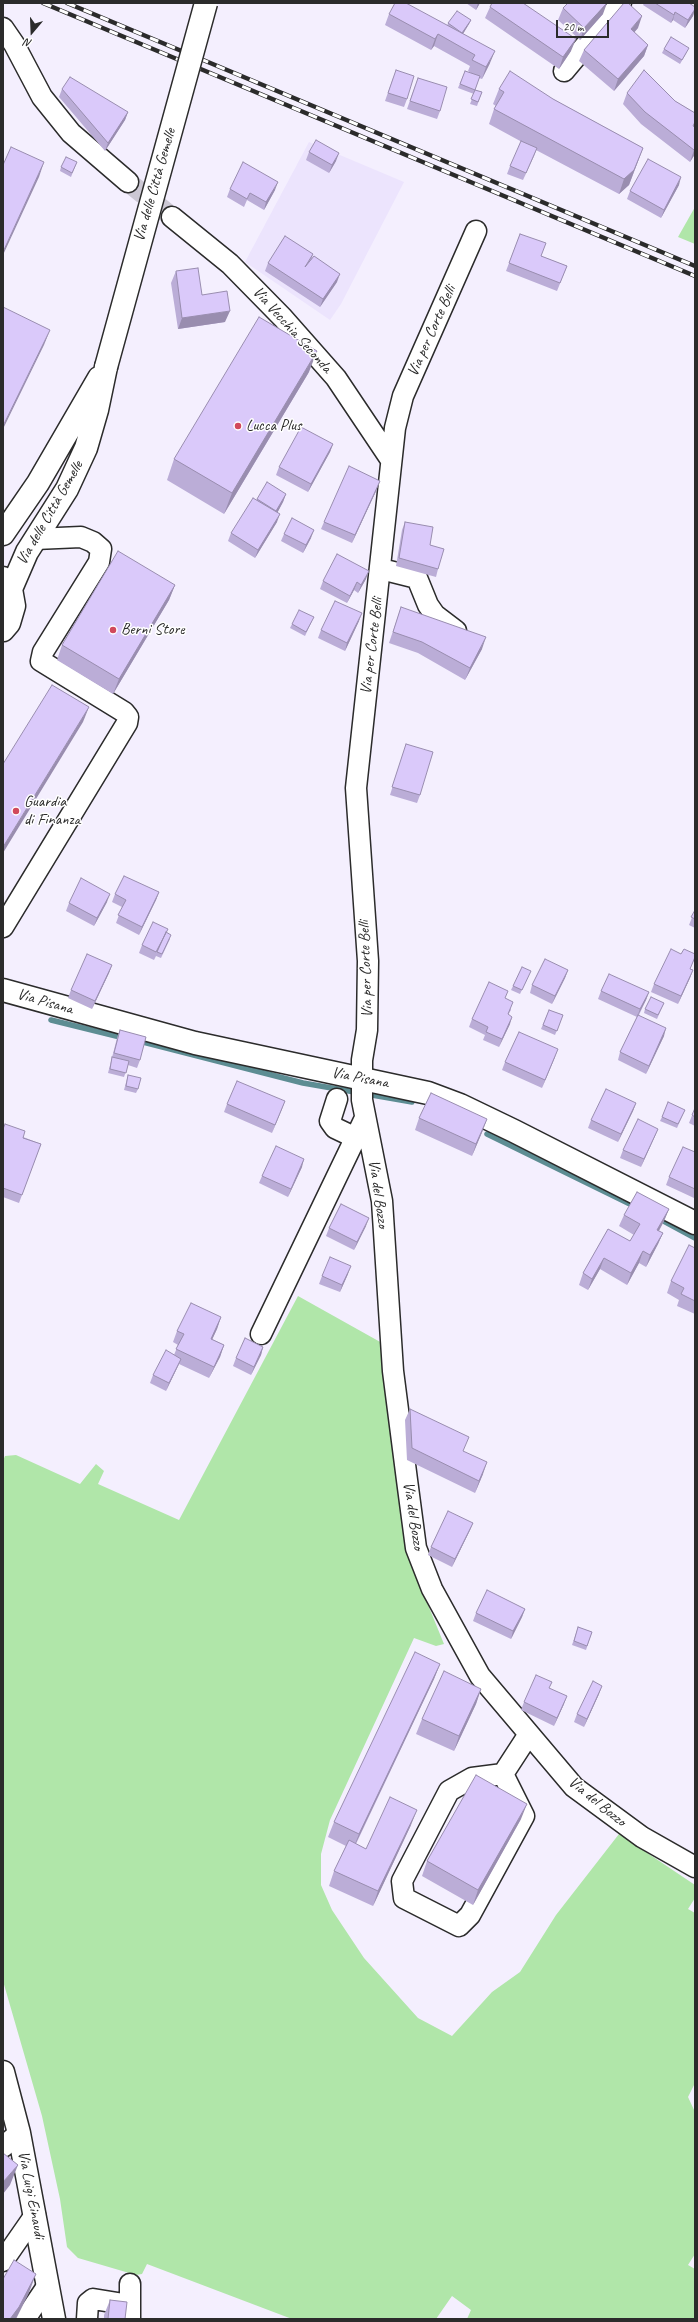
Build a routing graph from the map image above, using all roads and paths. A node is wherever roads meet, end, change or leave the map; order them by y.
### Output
1 (206, 3) edge
2 (621, 3) edge
3 (3, 28) edge
4 (564, 71) dead end
5 (128, 182) tunnel mouth
6 (172, 217) tunnel mouth
7 (476, 231) dead end
8 (106, 367) junction
9 (391, 460) junction
10 (3, 534) edge
11 (35, 539) junction
12 (381, 568) junction
13 (7, 584) edge
14 (3, 630) edge
15 (456, 631) edge
16 (5, 918) edge
17 (3, 990) edge
18 (362, 1095) junction
19 (337, 1099) dead end
20 (356, 1138) junction
21 (695, 1223) edge
22 (261, 1334) dead end
23 (529, 1734) junction
24 (503, 1774) junction
25 (695, 1867) edge
26 (3, 2072) edge
27 (12, 2119) edge
28 (3, 2147) edge
29 (36, 2215) junction
30 (3, 2261) edge
31 (130, 2284) dead end
32 (48, 2285) junction
33 (130, 2312) edge
34 (25, 2319) edge
35 (54, 2319) edge
36 (87, 2319) edge

1 - 8 main road, Via delle Città Gemelle, bridge
2 - 4 street
3 - 5 street
6 - 9 street, Via Vecchia Seconda
7 - 9 street, Via per Corte Belli
8 - 10 main road, Via delle Città Gemelle
8 - 11 main road, Via delle Città Gemelle
9 - 12 street, Via per Corte Belli
11 - 13 main road, Via delle Città Gemelle
11 - 16 street
12 - 15 street
12 - 18 street, Via per Corte Belli
13 - 14 main road
17 - 18 main road, Via Pisana
18 - 20 street
18 - 21 main road, Via Pisana
18 - 23 street, Via del Bozzo
19 - 20 street
20 - 22 street
23 - 24 street
23 - 25 street, Via del Bozzo
24 - 24 street
26 - 27 main road, Via Luigi Einaudi
27 - 28 street
27 - 29 main road, Via Luigi Einaudi
29 - 30 street
29 - 32 main road, Via Luigi Einaudi
31 - 33 street
32 - 34 street
32 - 35 main road, Via Luigi Einaudi
33 - 36 street

